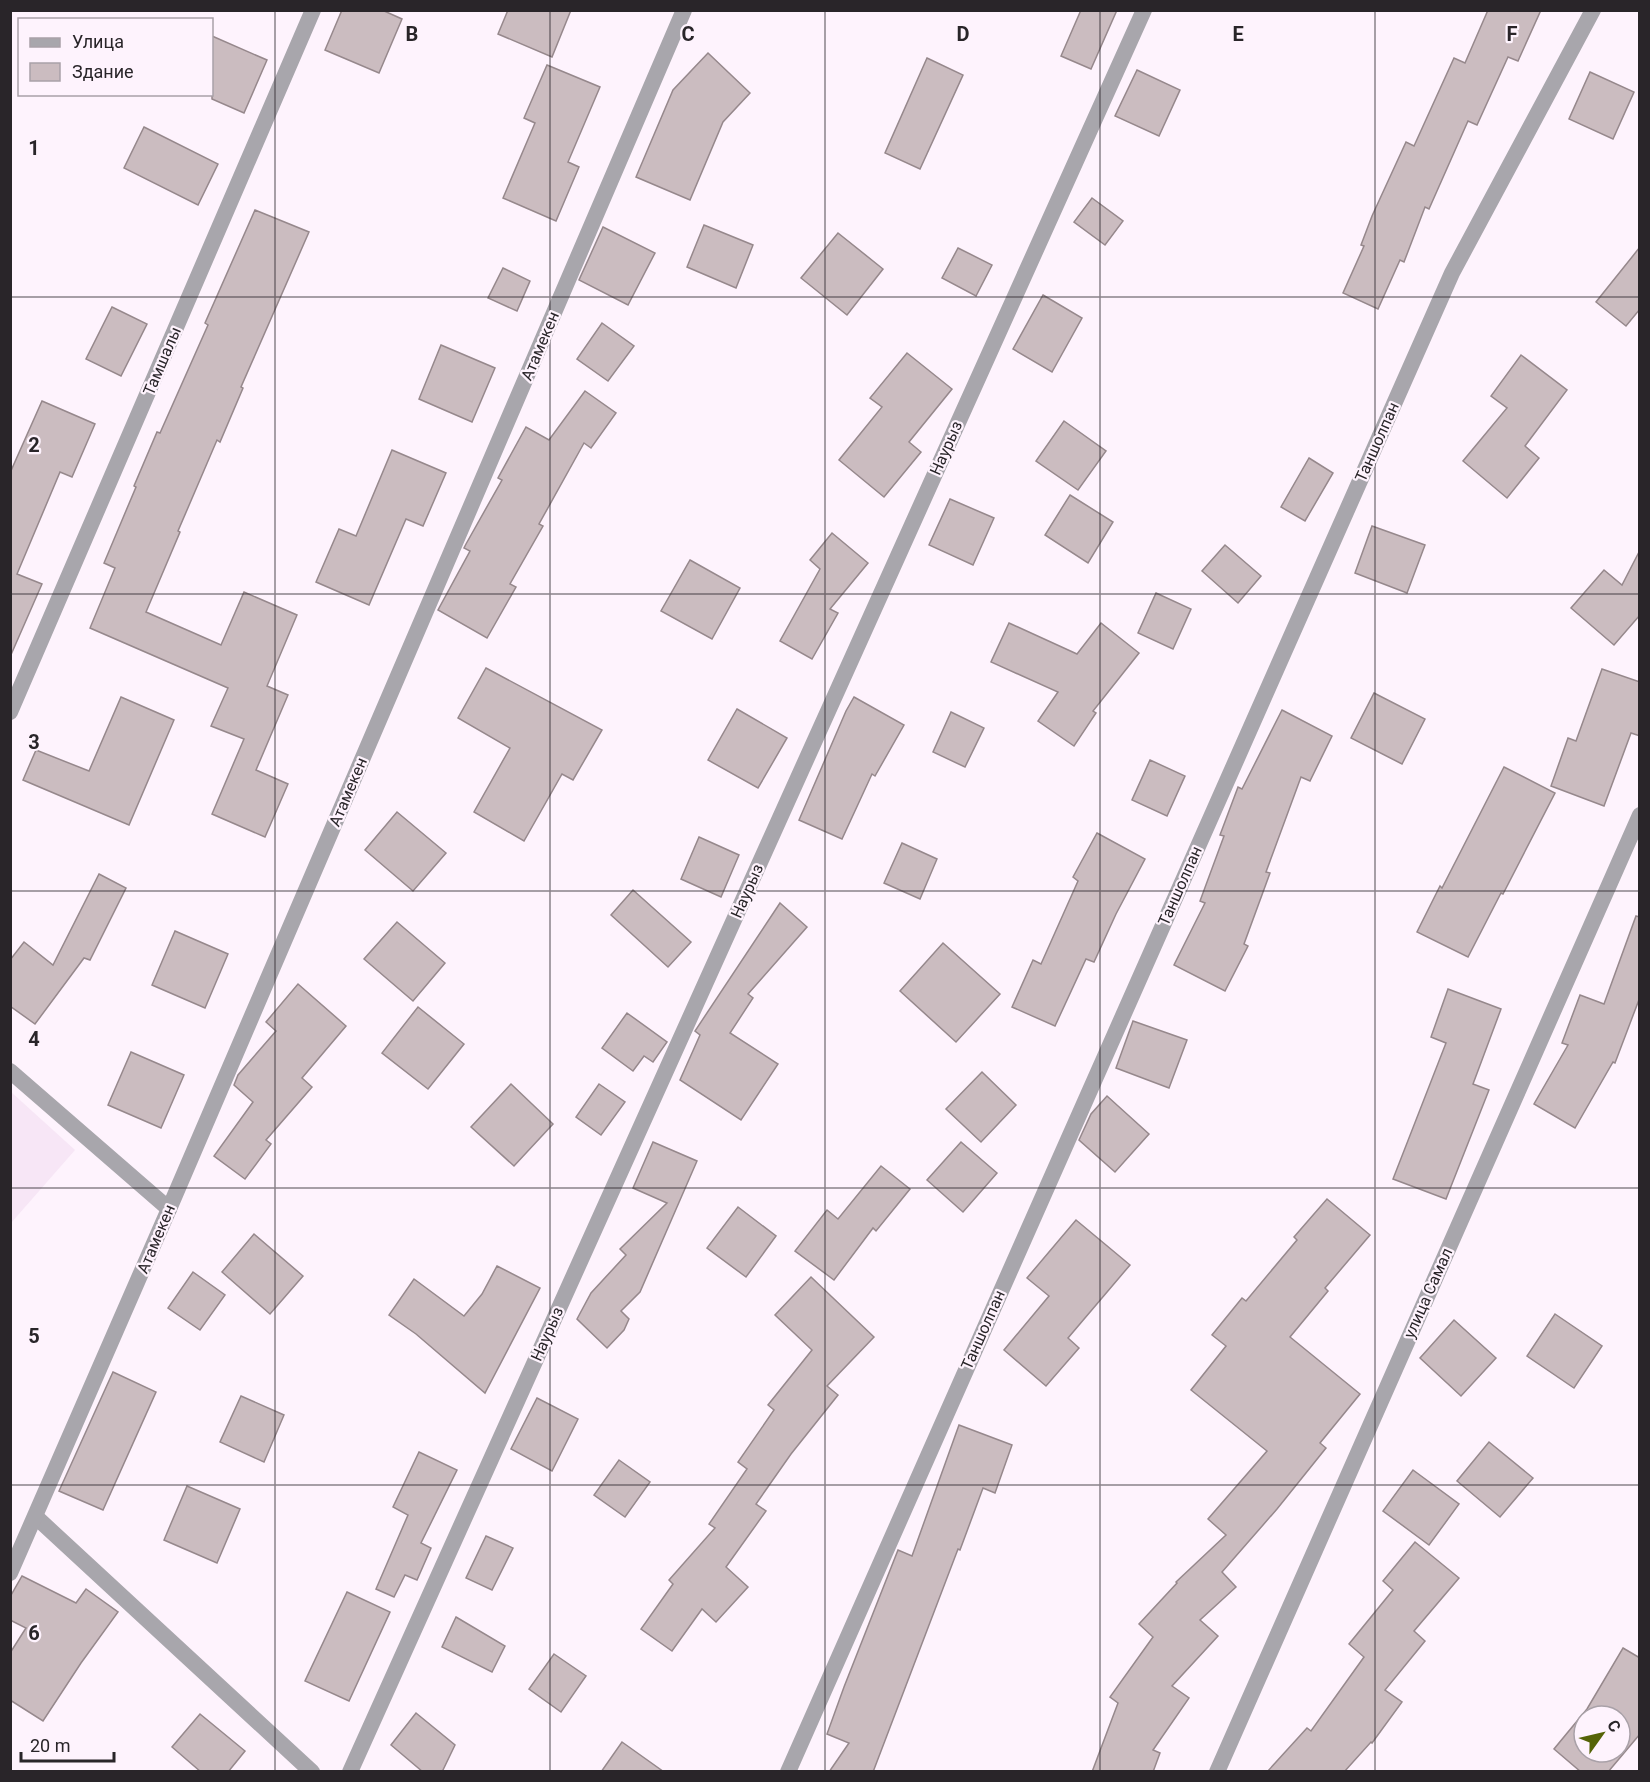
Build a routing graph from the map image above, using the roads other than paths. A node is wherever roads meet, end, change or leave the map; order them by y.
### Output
1 (313, 10) edge
2 (684, 10) edge
3 (1143, 10) edge
4 (1593, 10) edge
5 (10, 712) edge
6 (1640, 815) edge
7 (10, 1071) edge
8 (169, 1209) junction
9 (36, 1517) junction
10 (10, 1574) edge
11 (312, 1772) edge
12 (350, 1772) edge
13 (788, 1772) edge
14 (1217, 1772) edge

1 - 5 street, Тамшалы
2 - 8 street, Атамекен
3 - 12 street, Наурыз
4 - 13 street, Таншолпан
6 - 14 street, улица Самал
7 - 8 street
8 - 9 street, Атамекен
9 - 10 street, Атамекен
9 - 11 street

